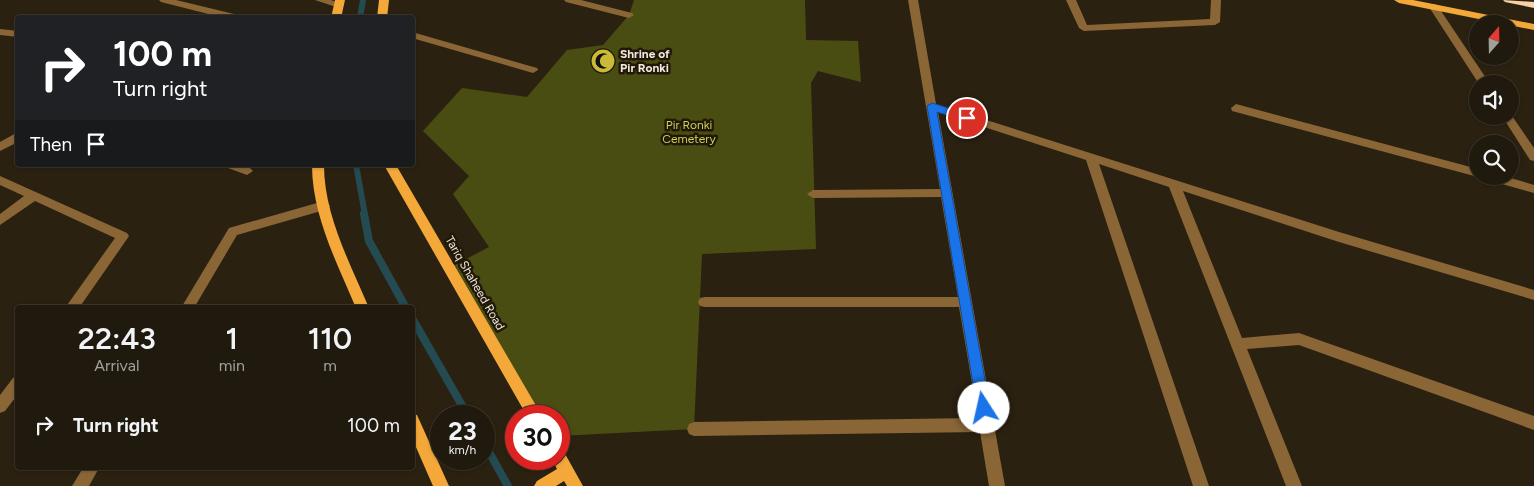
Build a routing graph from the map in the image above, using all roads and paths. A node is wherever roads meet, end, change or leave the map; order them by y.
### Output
1 (164, 0) edge
2 (320, 0) edge
3 (384, 0) edge
4 (569, 0) edge
5 (913, 0) edge
6 (1071, 0) edge
7 (1216, 0) edge
8 (1399, 0) edge
9 (1509, 0) edge
10 (340, 2) edge
11 (1534, 5) edge
12 (1434, 7) junction
13 (227, 15) edge
14 (337, 15) edge
15 (382, 15) edge
16 (629, 15) dead end
17 (1534, 27) edge
18 (0, 32) edge
19 (15, 34) edge
20 (415, 36) edge
21 (533, 70) dead end
22 (1479, 75) edge
23 (932, 106) junction
24 (1236, 108) dead end
25 (1513, 125) edge
26 (15, 138) edge
27 (0, 147) edge
28 (1534, 157) edge
29 (1091, 158) junction
30 (237, 167) edge
31 (318, 167) edge
32 (391, 167) edge
33 (247, 171) dead end
34 (1469, 172) edge
35 (0, 180) edge
36 (1174, 184) junction
37 (1519, 185) edge
38 (1534, 189) edge
39 (946, 193) junction
40 (812, 194) dead end
41 (33, 196) junction
42 (324, 206) junction
43 (0, 220) edge
44 (1534, 295) edge
45 (705, 302) dead end
46 (965, 302) junction
47 (73, 305) edge
48 (189, 305) edge
49 (362, 305) edge
50 (1238, 344) junction
51 (15, 386) edge
52 (529, 405) edge
53 (0, 406) edge
54 (1534, 423) edge
55 (987, 425) junction
56 (415, 427) edge
57 (694, 429) dead end
58 (90, 470) edge
59 (561, 470) edge
60 (562, 474) junction
61 (80, 486) edge
62 (441, 486) edge
63 (542, 486) edge
64 (575, 486) edge
65 (997, 486) edge
66 (1201, 486) edge
67 (1294, 486) edge

1 - 13 street
2 - 10 street
3 - 15 main road
4 - 16 street
5 - 23 street
6 - 7 street
8 - 12 main road
9 - 11 highway
10 - 14 main road
12 - 17 main road
12 - 22 street
18 - 19 street
20 - 21 street
23 - 29 street
23 - 39 street
24 - 34 street
25 - 28 street
26 - 27 street
29 - 36 street
29 - 66 street
30 - 33 street
31 - 42 main road
32 - 52 main road, Tariq Shaheed Road
35 - 41 street
36 - 44 street
36 - 50 street
37 - 38 street
39 - 40 street
39 - 46 street
41 - 43 street
41 - 47 street
42 - 48 street
42 - 49 main road
45 - 46 street
46 - 55 street
50 - 54 street
50 - 67 street
51 - 53 street
55 - 57 street
55 - 65 street
56 - 62 main road
58 - 61 street
59 - 60 main road
60 - 63 main road
60 - 64 main road

